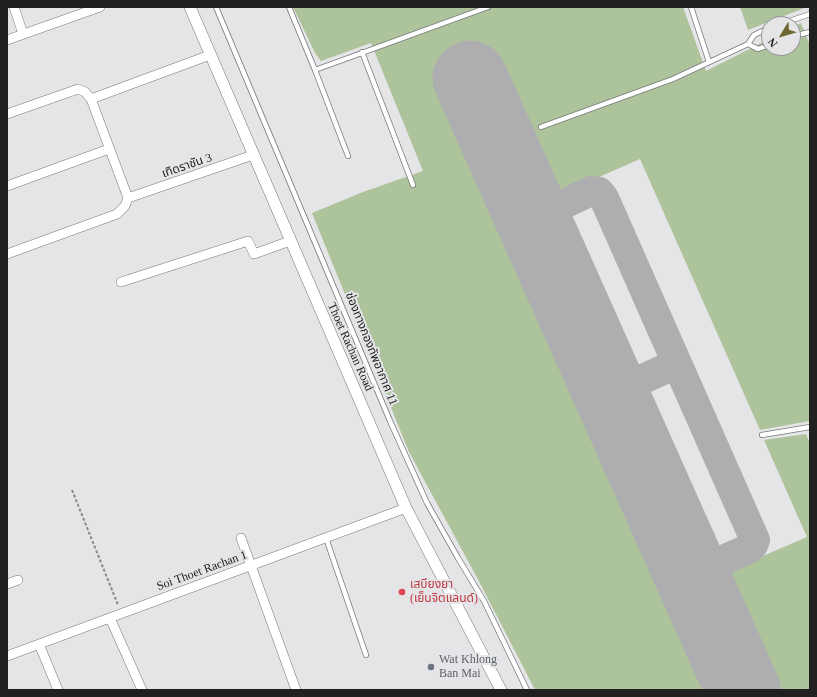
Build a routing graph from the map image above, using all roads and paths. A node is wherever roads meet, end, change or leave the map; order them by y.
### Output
1 (14, 7) edge
2 (100, 7) edge
3 (190, 7) edge
4 (216, 7) edge
5 (289, 7) edge
6 (488, 7) edge
7 (690, 7) edge
8 (89, 9) edge
9 (761, 32) edge
10 (23, 34) junction
11 (7, 40) edge
12 (748, 44) junction
13 (761, 48) edge
14 (362, 52) junction
15 (210, 55) junction
16 (709, 62) junction
17 (315, 70) junction
18 (91, 99) junction
19 (7, 114) edge
20 (541, 127) dead end
21 (109, 149) junction
22 (253, 155) junction
23 (348, 156) dead end
24 (413, 185) dead end
25 (7, 186) edge
26 (128, 198) junction
27 (290, 241) junction
28 (7, 254) edge
29 (121, 282) dead end
30 (810, 427) edge
31 (762, 435) dead end
32 (72, 490) dead end
33 (406, 508) junction
34 (241, 538) dead end
35 (326, 538) junction
36 (251, 566) junction
37 (18, 580) dead end
38 (7, 584) edge
39 (121, 614) junction
40 (110, 618) junction
41 (39, 644) junction
42 (366, 655) dead end
43 (7, 656) edge
44 (58, 690) edge
45 (142, 690) edge
46 (296, 690) edge
47 (500, 690) edge
48 (527, 690) edge

1 - 10 street
2 - 8 street
3 - 15 street, Thoet Rachan Road
4 - 48 lane, ช่องทางกองทัพอากาศ 11
5 - 17 lane
6 - 14 lane
7 - 16 lane
8 - 10 street
9 - 12 lane
10 - 11 street
12 - 13 lane
12 - 16 lane
14 - 17 lane
14 - 24 lane
15 - 18 street
15 - 22 street, Thoet Rachan Road
16 - 20 lane
17 - 23 lane
18 - 19 street
18 - 21 street
21 - 25 street
21 - 26 street
22 - 26 street, เทิดราชัน 3
22 - 27 street, Thoet Rachan Road
26 - 28 street
27 - 29 street
27 - 33 street, Thoet Rachan Road
30 - 31 lane
32 - 39 path
33 - 35 street, Soi Thoet Rachan 1
33 - 47 street, Thoet Rachan Road
34 - 36 street
35 - 36 street, Soi Thoet Rachan 1
35 - 42 lane
36 - 39 street, Soi Thoet Rachan 1
36 - 46 street
37 - 38 street
39 - 40 street, Soi Thoet Rachan 1
40 - 41 street, Soi Thoet Rachan 1
40 - 45 street
41 - 43 street, Soi Thoet Rachan 1
41 - 44 street

